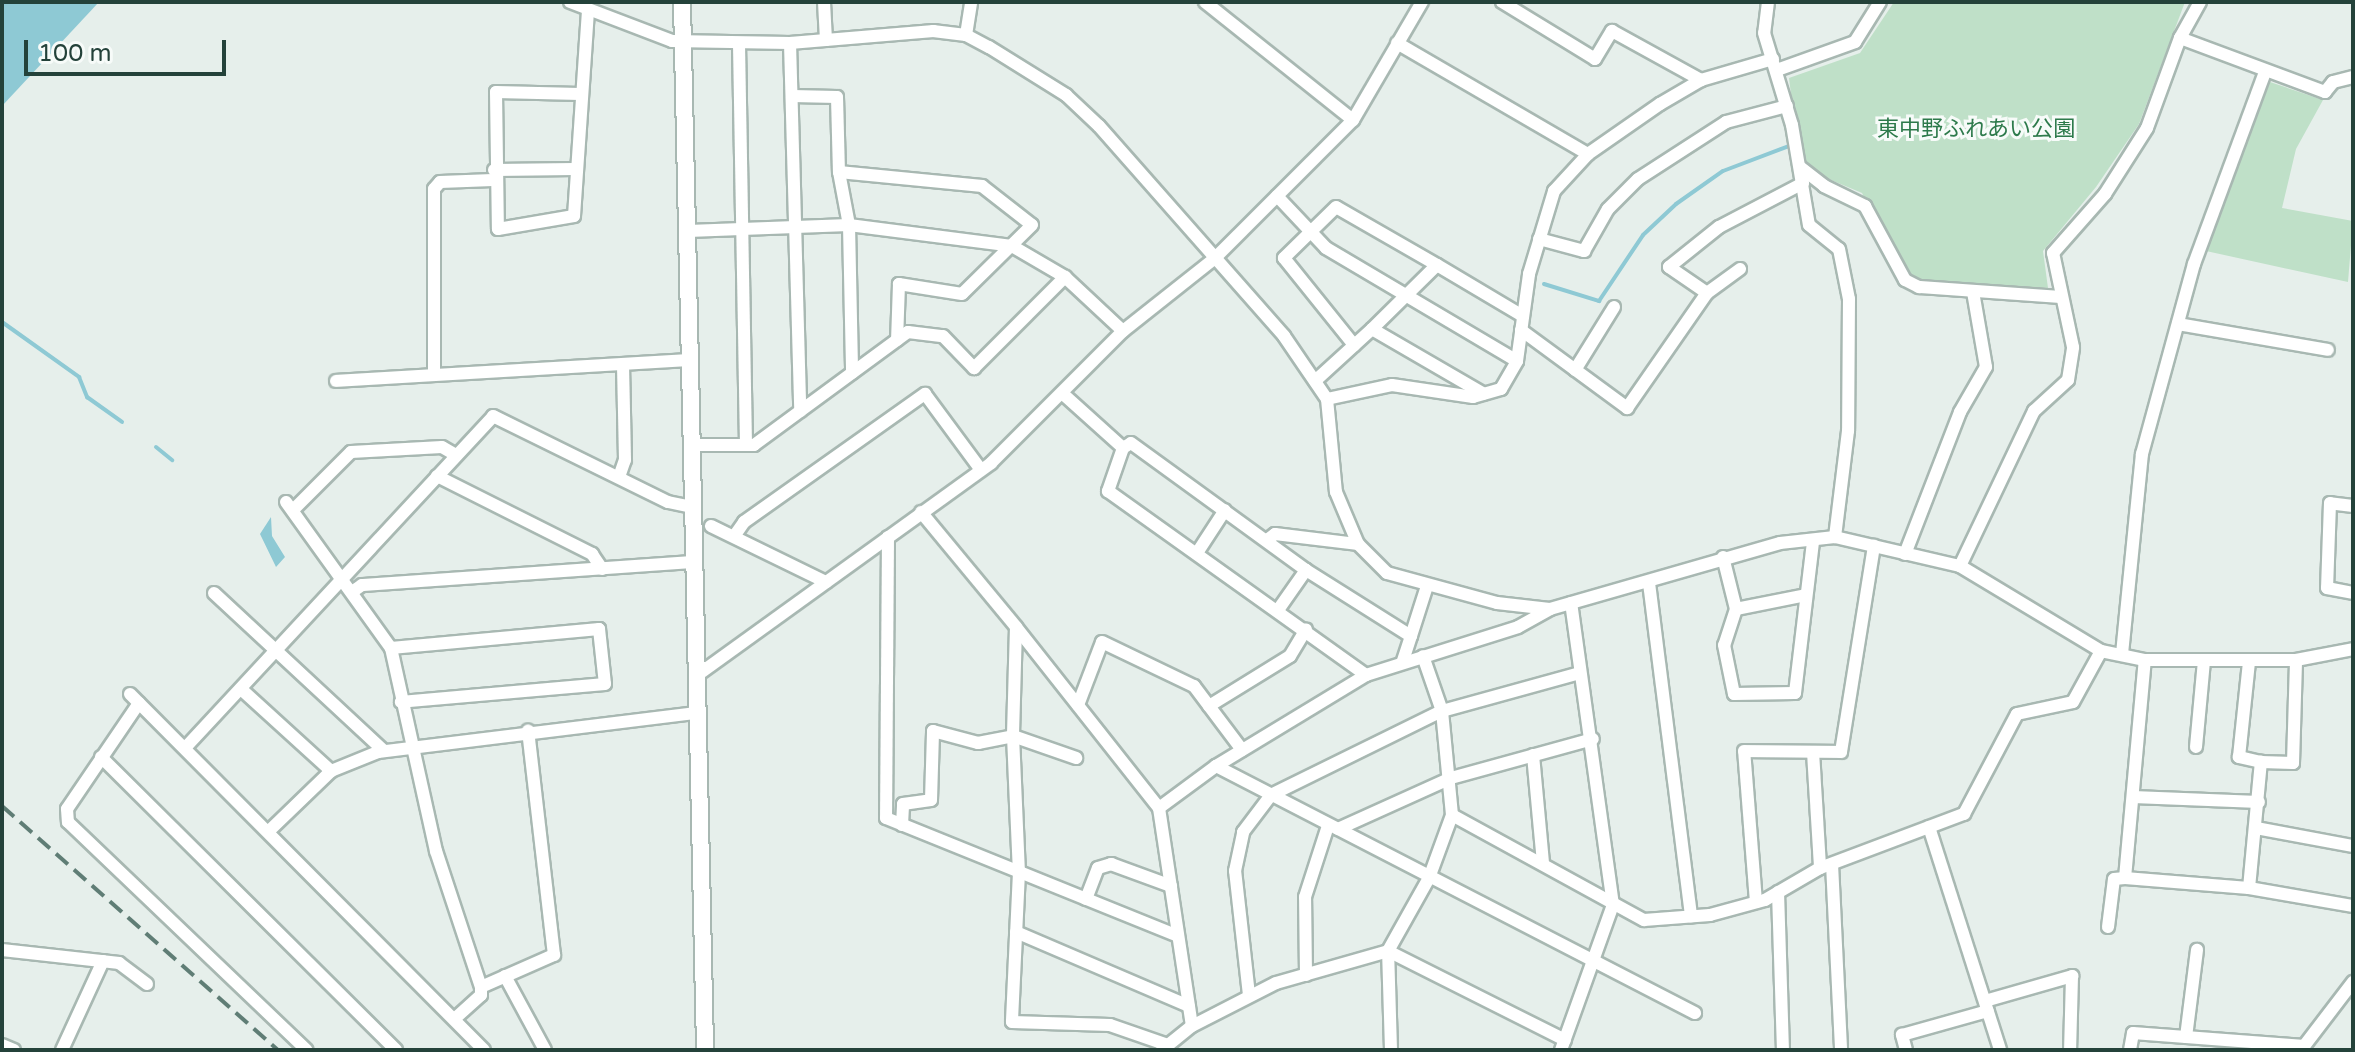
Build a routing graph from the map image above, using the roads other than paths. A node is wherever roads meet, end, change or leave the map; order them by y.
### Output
1 (570, 2) edge
2 (682, 2) edge
3 (824, 2) edge
4 (971, 2) edge
5 (1205, 2) edge
6 (1422, 2) edge
7 (1502, 2) edge
8 (1768, 2) edge
9 (1880, 2) edge
10 (2200, 2) edge
11 (588, 10) junction
12 (966, 35) junction
13 (2180, 38) junction
14 (826, 40) junction
15 (683, 41) junction
16 (790, 43) junction
17 (1397, 43) junction
18 (739, 44) junction
19 (1775, 65) junction
20 (2265, 72) junction
21 (2353, 77) edge
22 (1701, 80) junction
23 (580, 94) junction
24 (792, 96) junction
25 (1787, 106) junction
26 (1353, 120) junction
27 (1588, 154) junction
28 (1800, 167) junction
29 (575, 169) junction
30 (839, 172) junction
31 (493, 175) junction
32 (1803, 183) junction
33 (1277, 196) junction
34 (849, 225) junction
35 (797, 228) junction
36 (743, 229) junction
37 (688, 231) junction
38 (1310, 233) junction
39 (1539, 239) junction
40 (1012, 246) junction
41 (1215, 258) junction
42 (1437, 265) junction
43 (1740, 269) dead end
44 (1065, 277) junction
45 (1973, 292) junction
46 (1707, 293) junction
47 (1405, 296) junction
48 (2062, 297) junction
49 (1614, 307) dead end
50 (1523, 316) junction
51 (2178, 324) junction
52 (1372, 329) junction
53 (1521, 330) junction
54 (1123, 331) junction
55 (897, 340) junction
56 (1354, 345) junction
57 (2328, 350) dead end
58 (691, 360) junction
59 (1517, 361) junction
60 (623, 366) junction
61 (1575, 370) junction
62 (852, 373) junction
63 (434, 375) junction
64 (336, 381) dead end
65 (1315, 381) junction
66 (1062, 393) junction
67 (1484, 394) junction
68 (1327, 399) junction
69 (800, 411) junction
70 (692, 445) junction
71 (746, 445) junction
72 (1123, 448) junction
73 (456, 455) junction
74 (981, 470) junction
75 (437, 476) junction
76 (619, 477) junction
77 (2353, 506) edge
78 (691, 507) junction
79 (1225, 510) junction
80 (921, 512) junction
81 (711, 526) dead end
82 (735, 535) junction
83 (888, 537) junction
84 (1835, 537) junction
85 (1267, 540) junction
86 (1813, 542) junction
87 (1358, 544) junction
88 (1874, 546) junction
89 (1197, 553) junction
90 (1905, 554) junction
91 (1723, 557) junction
92 (693, 562) junction
93 (1960, 566) junction
94 (602, 569) junction
95 (1306, 570) junction
96 (342, 578) junction
97 (826, 582) junction
98 (1649, 583) junction
99 (1427, 586) junction
100 (352, 592) junction
101 (214, 593) dead end
102 (2353, 593) edge
103 (1806, 595) junction
104 (1571, 603) junction
105 (1550, 609) junction
106 (1736, 609) junction
107 (1278, 610) junction
108 (1016, 627) junction
109 (1306, 629) junction
110 (1411, 636) junction
111 (391, 648) junction
112 (2353, 649) edge
113 (2101, 651) junction
114 (276, 652) junction
115 (2122, 654) junction
116 (1423, 656) junction
117 (2145, 660) junction
118 (2204, 660) junction
119 (2296, 660) junction
120 (1403, 661) junction
121 (2249, 662) junction
122 (1580, 673) junction
123 (1366, 675) junction
124 (696, 676) junction
125 (241, 689) junction
126 (401, 702) junction
127 (1078, 705) junction
128 (1209, 706) junction
129 (1442, 711) junction
130 (697, 713) junction
131 (528, 731) junction
132 (1013, 736) junction
133 (1593, 739) junction
134 (409, 746) junction
135 (2196, 747) dead end
136 (185, 748) junction
137 (1242, 750) junction
138 (384, 751) junction
139 (1813, 752) junction
140 (1533, 755) junction
141 (101, 757) junction
142 (1076, 758) dead end
143 (2261, 762) junction
144 (1216, 766) junction
145 (331, 771) junction
146 (1451, 778) junction
147 (1271, 795) junction
148 (2133, 797) junction
149 (2259, 802) junction
150 (1159, 808) junction
151 (1452, 815) junction
152 (902, 825) junction
153 (1929, 827) junction
154 (1333, 828) junction
155 (2256, 828) junction
156 (271, 829) junction
157 (2353, 846) edge
158 (1543, 862) junction
159 (1826, 866) junction
160 (1019, 872) junction
161 (1429, 878) junction
162 (2125, 878) junction
163 (1171, 886) junction
164 (2249, 888) junction
165 (1778, 892) junction
166 (1086, 899) junction
167 (1756, 902) junction
168 (1613, 905) junction
169 (2353, 906) edge
170 (1691, 916) junction
171 (2108, 927) dead end
172 (1016, 932) junction
173 (1178, 936) junction
174 (2, 950) edge
175 (2197, 950) dead end
176 (1388, 951) junction
177 (103, 961) junction
178 (1592, 961) junction
179 (1306, 975) junction
180 (505, 976) junction
181 (2353, 982) edge
182 (147, 984) dead end
183 (481, 987) junction
184 (1249, 995) junction
185 (1189, 1006) junction
186 (1987, 1006) junction
187 (1695, 1013) dead end
188 (454, 1019) junction
189 (1192, 1026) junction
190 (2186, 1037) junction
191 (2, 1045) edge
192 (1563, 1045) edge
193 (2220, 1045) edge
194 (1164, 1047) edge
195 (2303, 1048) edge
196 (14, 1050) edge
197 (62, 1050) edge
198 (307, 1050) edge
199 (396, 1050) edge
200 (484, 1050) edge
201 (545, 1050) edge
202 (705, 1050) edge
203 (1391, 1050) edge
204 (1783, 1050) edge
205 (1841, 1050) edge
206 (1906, 1050) edge
207 (2000, 1050) edge
208 (2070, 1050) edge
209 (2130, 1050) edge

1 - 11 street
2 - 15 street
3 - 14 street
4 - 12 street
5 - 26 street
6 - 17 street
7 - 22 street
8 - 19 street
9 - 19 street
10 - 13 street
11 - 15 street
11 - 23 street
12 - 14 street
12 - 41 street
13 - 20 street
13 - 48 street
14 - 16 street
15 - 18 street
15 - 37 street
16 - 18 street
16 - 24 street
17 - 26 street
17 - 27 street
18 - 36 street
19 - 22 street
19 - 25 street
20 - 21 street
20 - 51 street
22 - 27 street
23 - 29 street
23 - 31 street
24 - 30 street
24 - 35 street
25 - 28 street
25 - 39 street
26 - 33 street
27 - 39 street
28 - 32 street
28 - 45 street
29 - 31 street
29 - 31 street
30 - 34 street
30 - 40 street
31 - 63 street
32 - 46 street
32 - 84 street
33 - 38 street
33 - 41 street
34 - 35 street
34 - 40 street
34 - 62 street
35 - 36 street
35 - 69 street
36 - 37 street
36 - 71 street
37 - 58 street
38 - 42 street
38 - 47 street
38 - 56 street
39 - 50 street
40 - 44 street
40 - 55 street
41 - 54 street
41 - 65 street
42 - 47 street
42 - 50 street
43 - 46 street
44 - 54 street
44 - 55 street
45 - 48 street
45 - 90 street
46 - 61 street
47 - 52 street
47 - 59 street
48 - 93 street
49 - 61 street
50 - 53 street
51 - 57 street
51 - 115 street
52 - 56 street
52 - 67 street
53 - 59 street
53 - 61 street
54 - 66 street
55 - 62 street
56 - 65 street
58 - 60 street
58 - 70 street
59 - 67 street
60 - 63 street
60 - 76 street
62 - 69 street
63 - 64 street
65 - 68 street
66 - 72 street
66 - 74 street
67 - 68 street
68 - 87 street
69 - 71 street
70 - 71 street
70 - 78 street
72 - 79 street
72 - 89 street
73 - 75 street
73 - 76 street
73 - 96 street
74 - 80 street
74 - 82 street
75 - 94 street
75 - 96 street
76 - 78 street
77 - 102 street
78 - 92 street
79 - 85 street
79 - 89 street
80 - 83 street
80 - 108 street
81 - 82 street
82 - 97 street
83 - 97 street
83 - 152 street
84 - 86 street
84 - 88 street
85 - 87 street
85 - 95 street
86 - 91 street
86 - 103 street
87 - 99 street
88 - 90 street
88 - 139 street
89 - 107 street
90 - 93 street
91 - 98 street
91 - 106 street
92 - 94 street
92 - 124 street
93 - 113 street
94 - 100 street
95 - 107 street
95 - 110 street
96 - 100 street
96 - 114 street
97 - 124 street
98 - 104 street
98 - 170 street
99 - 105 street
99 - 110 street
100 - 111 street
101 - 114 street
103 - 106 street
103 - 106 street
104 - 105 street
104 - 122 street
105 - 116 street
107 - 109 street
108 - 127 street
108 - 132 street
109 - 123 street
109 - 128 street
110 - 120 street
111 - 126 street
111 - 126 street
112 - 119 street
113 - 115 street
113 - 153 street
114 - 125 street
114 - 138 street
115 - 117 street
116 - 120 street
116 - 129 street
117 - 118 street
117 - 148 street
118 - 121 street
118 - 135 street
119 - 121 street
119 - 143 street
120 - 123 street
121 - 143 street
122 - 129 street
122 - 133 street
123 - 137 street
124 - 130 street
125 - 136 street
125 - 145 street
126 - 134 street
127 - 128 street
127 - 150 street
128 - 137 street
129 - 146 street
129 - 147 street
130 - 131 street
130 - 202 street
131 - 134 street
131 - 180 street
132 - 142 street
132 - 152 street
132 - 160 street
133 - 140 street
133 - 168 street
134 - 138 street
134 - 183 street
136 - 141 street
136 - 156 street
137 - 144 street
138 - 145 street
139 - 159 street
139 - 167 street
140 - 146 street
140 - 158 street
141 - 198 street
141 - 199 street
143 - 149 street
144 - 147 street
144 - 150 street
145 - 156 street
146 - 151 street
146 - 154 street
147 - 154 street
147 - 184 street
148 - 149 street
148 - 162 street
149 - 155 street
150 - 163 street
151 - 158 street
151 - 161 street
152 - 160 street
153 - 159 street
153 - 186 street
154 - 161 street
154 - 179 street
155 - 157 street
155 - 164 street
156 - 188 street
158 - 168 street
159 - 165 street
159 - 205 street
160 - 166 street
160 - 172 street
161 - 176 street
161 - 178 street
162 - 164 street
162 - 171 street
163 - 166 street
163 - 173 street
164 - 169 street
165 - 167 street
165 - 204 street
166 - 173 street
167 - 170 street
168 - 170 street
168 - 178 street
172 - 185 street
172 - 194 street
173 - 185 street
174 - 177 street
175 - 190 street
176 - 179 street
176 - 192 street
176 - 203 street
177 - 182 street
177 - 197 street
178 - 187 street
178 - 192 street
179 - 184 street
180 - 183 street
180 - 201 street
181 - 195 street
183 - 188 street
184 - 189 street
185 - 189 street
186 - 206 street
186 - 207 street
186 - 208 street
188 - 200 street
189 - 194 street
190 - 193 street
190 - 209 street
191 - 196 street
193 - 195 street

